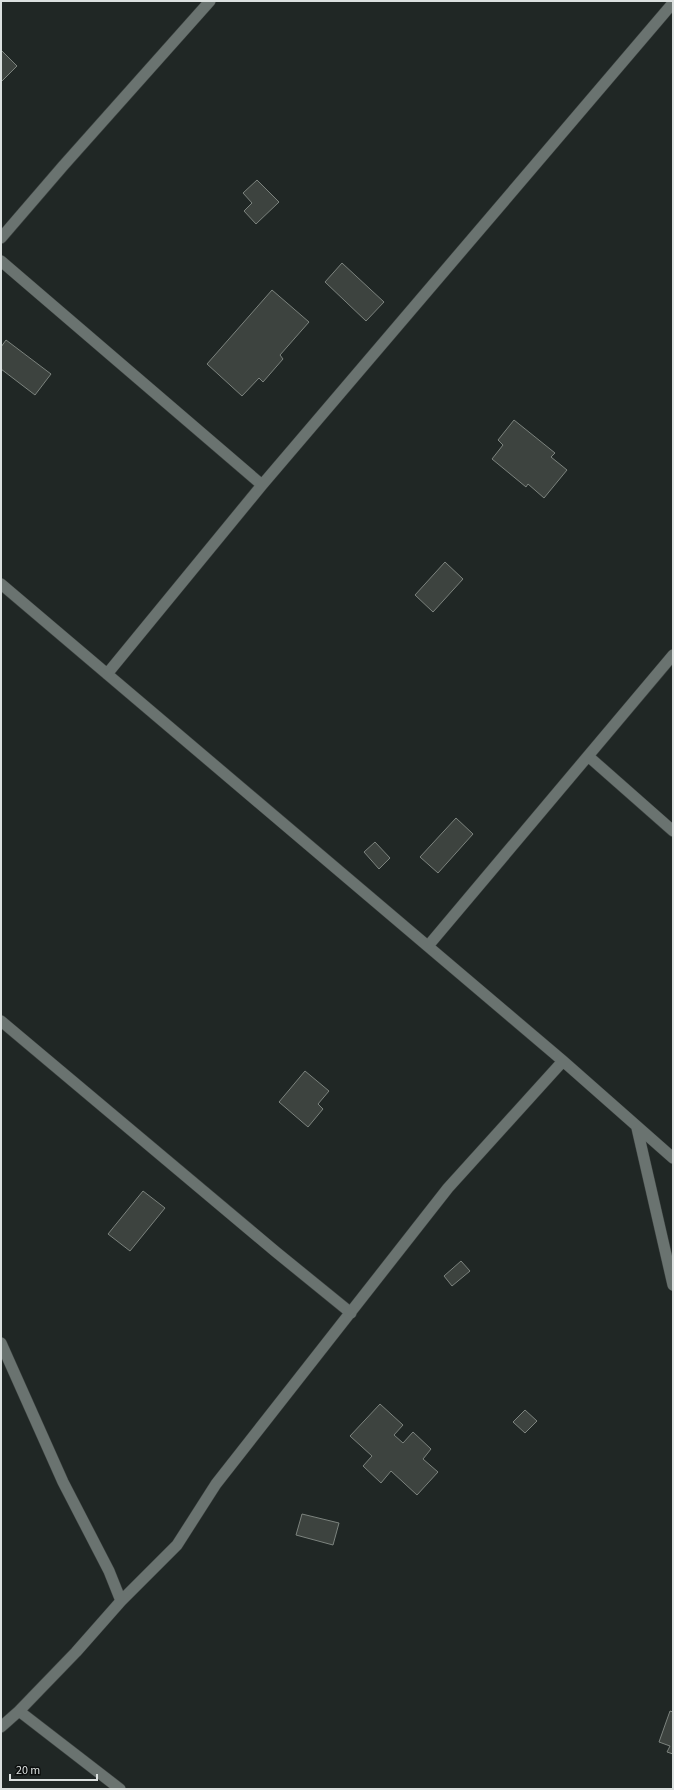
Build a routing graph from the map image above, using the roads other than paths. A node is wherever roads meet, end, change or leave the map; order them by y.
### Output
1 (210, 1) edge
2 (673, 3) edge
3 (1, 238) edge
4 (1, 261) edge
5 (262, 485) junction
6 (1, 584) edge
7 (673, 655) edge
8 (107, 674) junction
9 (588, 756) junction
10 (673, 831) edge
11 (428, 946) junction
12 (1, 1021) edge
13 (563, 1061) junction
14 (637, 1128) junction
15 (673, 1158) edge
16 (673, 1285) edge
17 (351, 1313) junction
18 (1, 1343) edge
19 (121, 1601) junction
20 (19, 1711) junction
21 (1, 1727) edge
22 (120, 1789) edge

1 - 3 street
2 - 5 street
4 - 5 street
5 - 8 street
6 - 8 street
7 - 9 street
8 - 11 street
9 - 10 street
9 - 11 street
11 - 13 street
12 - 17 street
13 - 14 street
13 - 17 street
14 - 15 street
14 - 16 street
17 - 19 street
18 - 19 street
19 - 20 street
20 - 21 street
20 - 22 street

